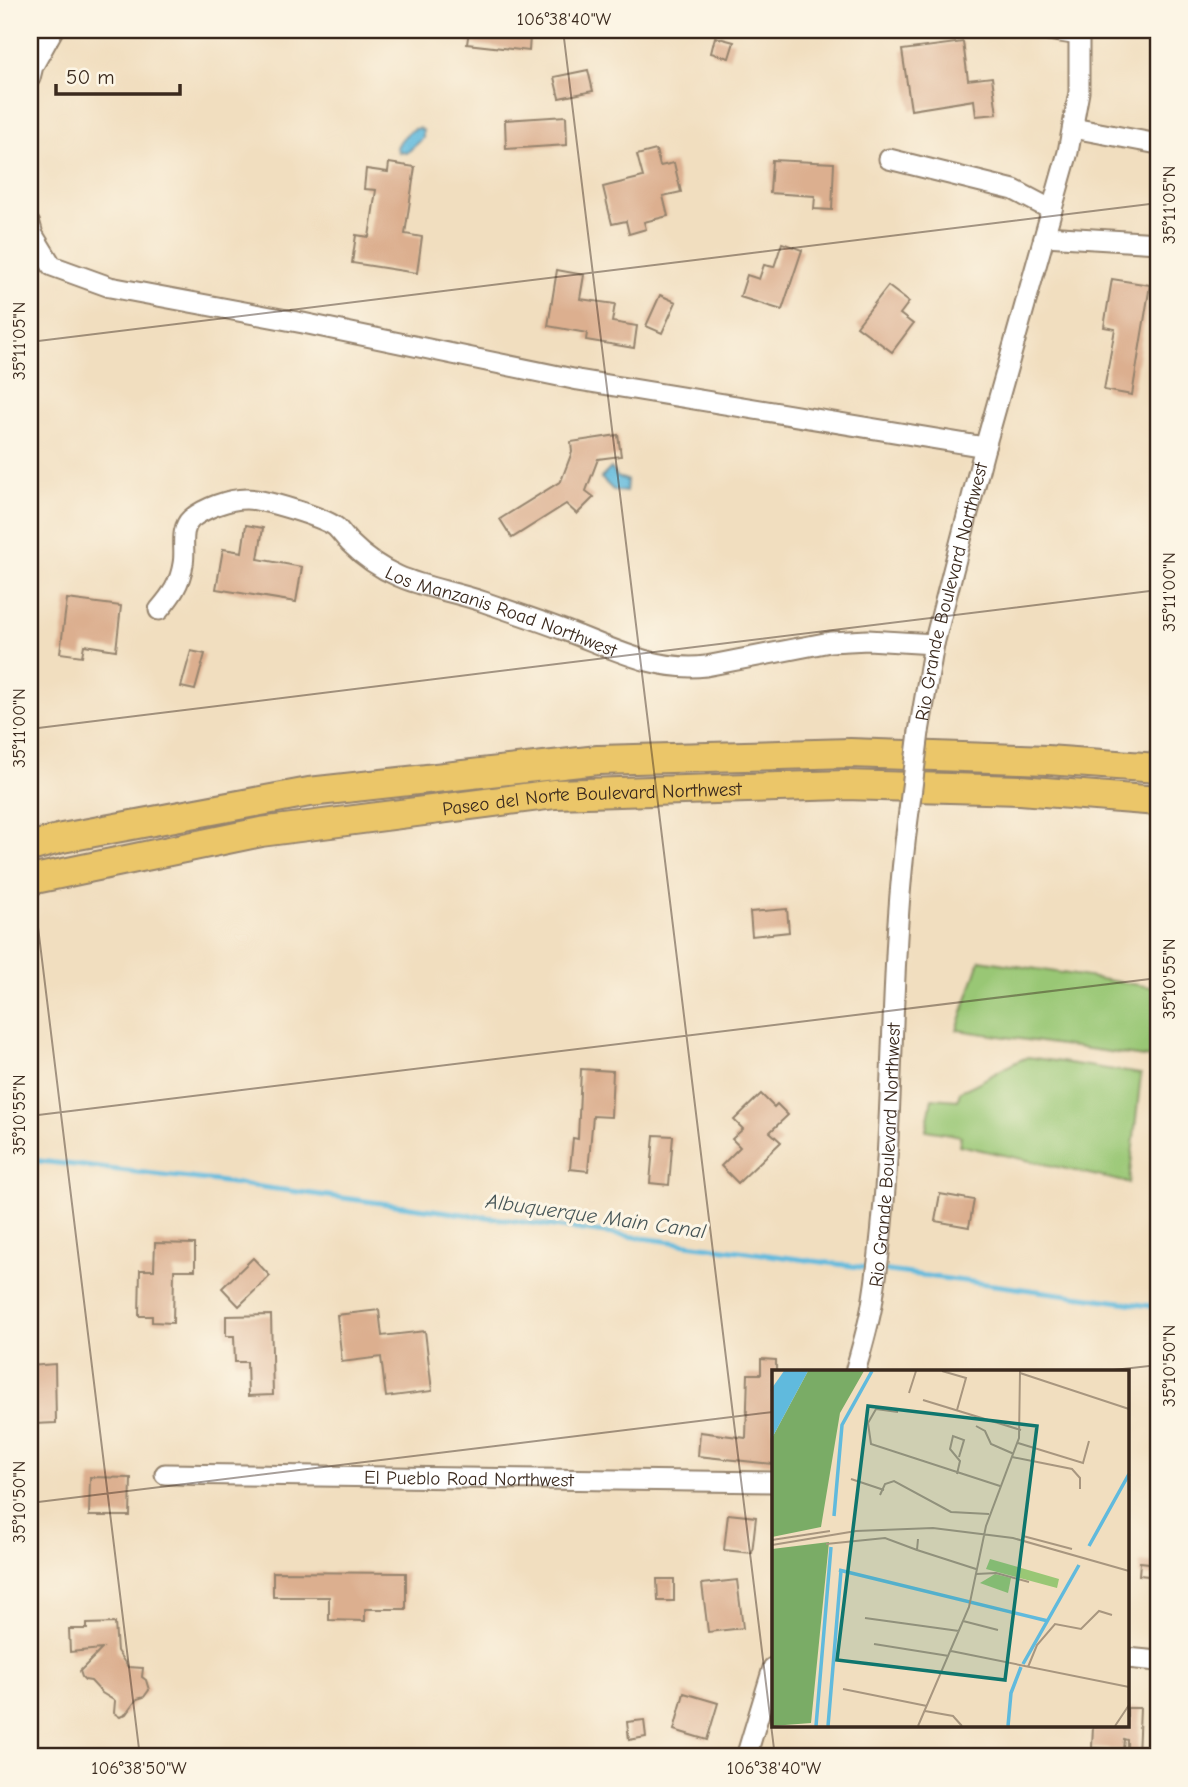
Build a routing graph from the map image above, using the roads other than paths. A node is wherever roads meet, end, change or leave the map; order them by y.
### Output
1 (53, 30) edge
2 (1048, 30) edge
3 (1079, 32) edge
4 (30, 78) edge
5 (1073, 128) junction
6 (1158, 144) edge
7 (889, 159) dead end
8 (1052, 211) junction
9 (30, 224) edge
10 (1045, 236) junction
11 (1158, 243) edge
12 (985, 447) junction
13 (159, 610) dead end
14 (934, 644) junction
15 (1158, 768) edge
16 (1158, 801) edge
17 (30, 847) edge
18 (30, 880) edge
19 (856, 1370) edge
20 (165, 1474) dead end
21 (772, 1482) edge
22 (1128, 1658) edge
23 (1158, 1661) edge
24 (772, 1671) edge
25 (746, 1757) edge

1 - 4 street
2 - 3 street
3 - 5 street, Rio Grande Boulevard Northwest
5 - 6 street
5 - 8 street, Rio Grande Boulevard Northwest
7 - 8 street
8 - 10 street, Rio Grande Boulevard Northwest
9 - 12 street
10 - 11 street
10 - 12 street, Rio Grande Boulevard Northwest
12 - 14 street, Rio Grande Boulevard Northwest
13 - 14 street, Los Manzanis Road Northwest
14 - 19 street, Rio Grande Boulevard Northwest, bridge
15 - 17 highway, Paseo del Norte Boulevard Northwest
16 - 18 highway, Paseo del Norte Boulevard Northwest
20 - 21 street, El Pueblo Road Northwest
22 - 23 street
24 - 25 street

